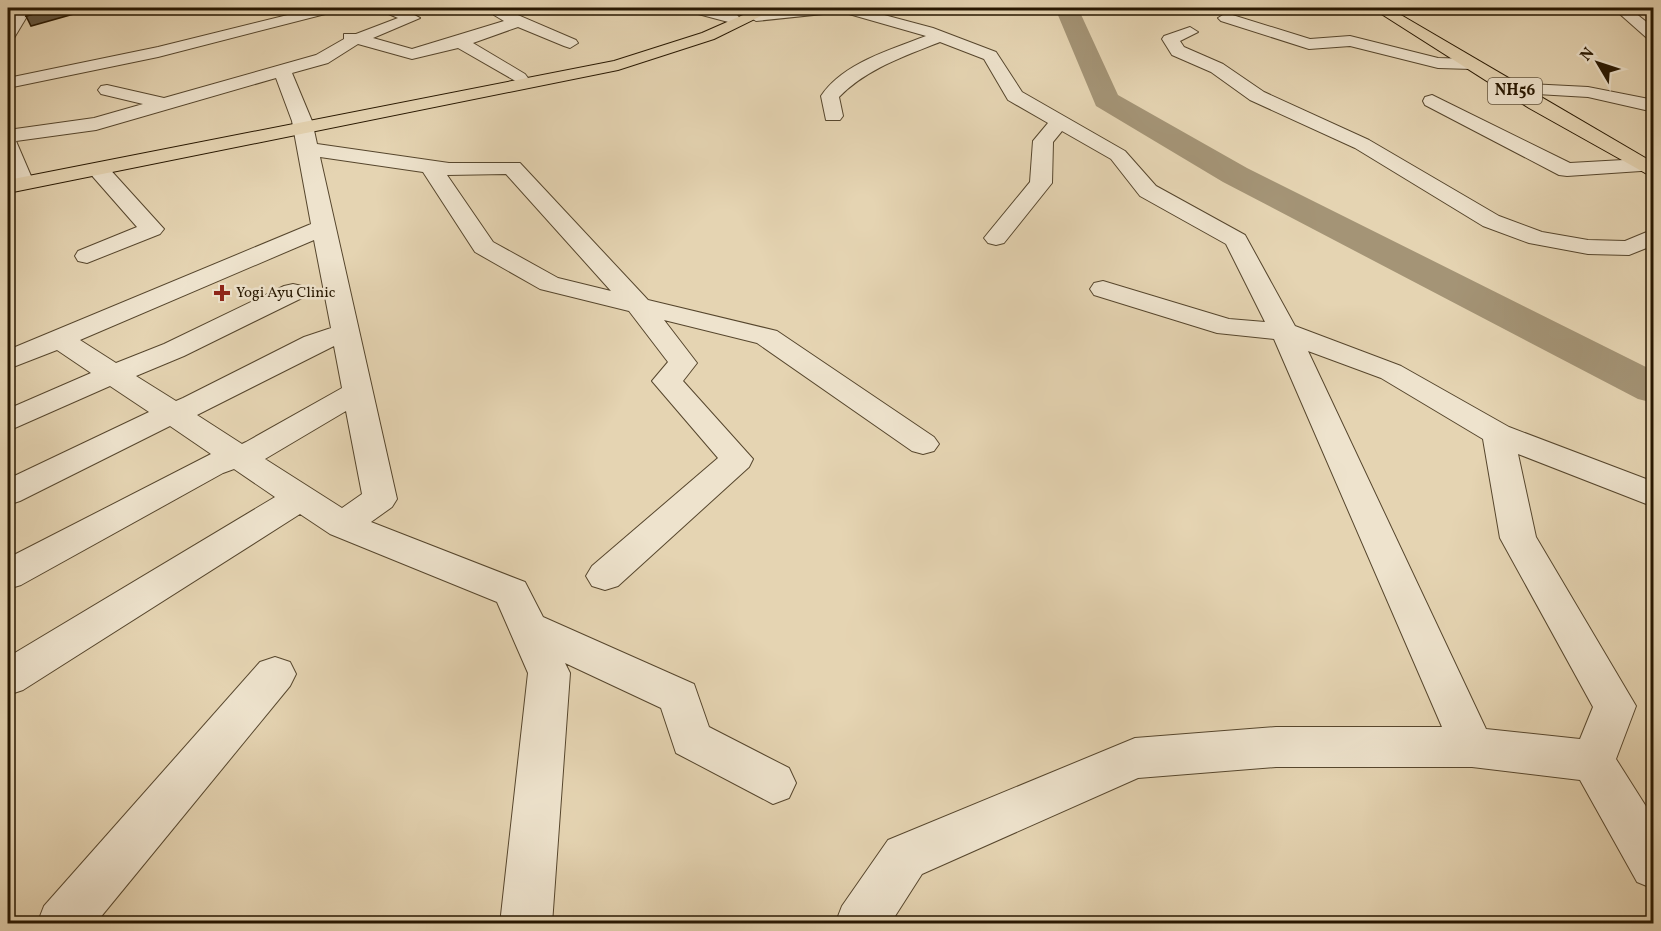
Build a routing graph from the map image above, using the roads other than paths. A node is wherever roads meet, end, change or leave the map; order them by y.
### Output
1 (332, 8) edge
2 (394, 8) edge
3 (692, 8) edge
4 (843, 8) edge
5 (1379, 8) edge
6 (1620, 8) edge
7 (29, 9) edge
8 (758, 10) edge
9 (518, 15) edge
10 (732, 18) junction
11 (1226, 18) dead end
12 (290, 19) junction
13 (1191, 32) dead end
14 (8, 35) edge
15 (940, 36) junction
16 (1653, 36) edge
17 (356, 39) junction
18 (460, 42) junction
19 (570, 43) dead end
20 (1472, 64) junction
21 (282, 70) junction
22 (519, 78) junction
23 (8, 83) edge
24 (1510, 88) junction
25 (107, 90) dead end
26 (1432, 101) dead end
27 (165, 104) junction
28 (1653, 106) edge
29 (833, 116) dead end
30 (1060, 120) junction
31 (305, 133) junction
32 (8, 136) edge
33 (8, 144) edge
34 (430, 166) junction
35 (1647, 168) edge
36 (98, 170) junction
37 (12, 180) edge
38 (324, 227) junction
39 (1653, 236) edge
40 (996, 238) dead end
41 (87, 256) dead end
42 (1103, 289) dead end
43 (293, 292) dead end
44 (638, 305) junction
45 (1284, 332) junction
46 (345, 333) junction
47 (58, 338) junction
48 (10, 357) edge
49 (113, 375) junction
50 (357, 392) junction
51 (172, 414) junction
52 (8, 421) edge
53 (1498, 434) junction
54 (923, 444) dead end
55 (236, 456) junction
56 (8, 493) edge
57 (1653, 495) edge
58 (300, 498) junction
59 (342, 525) junction
60 (8, 575) edge
61 (605, 576) dead end
62 (529, 628) junction
63 (275, 674) dead end
64 (8, 678) edge
65 (1472, 747) junction
66 (1593, 761) junction
67 (773, 783) dead end
68 (1653, 866) edge
69 (63, 924) edge
70 (526, 924) edge
71 (860, 924) edge

1 - 12 street
2 - 17 street
3 - 10 street
4 - 8 street
4 - 15 street
5 - 20 main road, NH56
6 - 16 street
7 - 14 street
8 - 10 main road
8 - 31 main road
9 - 18 street
9 - 19 street
10 - 22 main road
11 - 20 street
12 - 17 street
12 - 23 street
13 - 39 street
15 - 29 street
15 - 30 street
17 - 18 street
17 - 21 street
18 - 22 street
20 - 24 main road, NH56
21 - 27 street
21 - 31 street
22 - 31 main road
24 - 28 street
24 - 35 main road, NH56
25 - 27 street
26 - 35 street
27 - 32 street
30 - 40 street
30 - 45 street
31 - 34 street
31 - 36 main road
31 - 37 main road
31 - 38 street
33 - 37 street
34 - 44 street
34 - 44 street
36 - 37 main road
36 - 41 street
38 - 46 street
38 - 47 street
42 - 45 street
43 - 49 street
44 - 54 street
44 - 61 street
45 - 53 street
45 - 65 street
46 - 50 street
46 - 51 street
47 - 48 street
47 - 49 street
49 - 51 street
49 - 52 street
50 - 55 street
50 - 59 street
51 - 55 street
51 - 56 street
53 - 57 street
53 - 66 street
55 - 58 street
55 - 60 street
58 - 59 street
58 - 64 street
59 - 62 street
62 - 67 street
62 - 70 street
63 - 69 street
65 - 66 street
65 - 71 street
66 - 68 street

